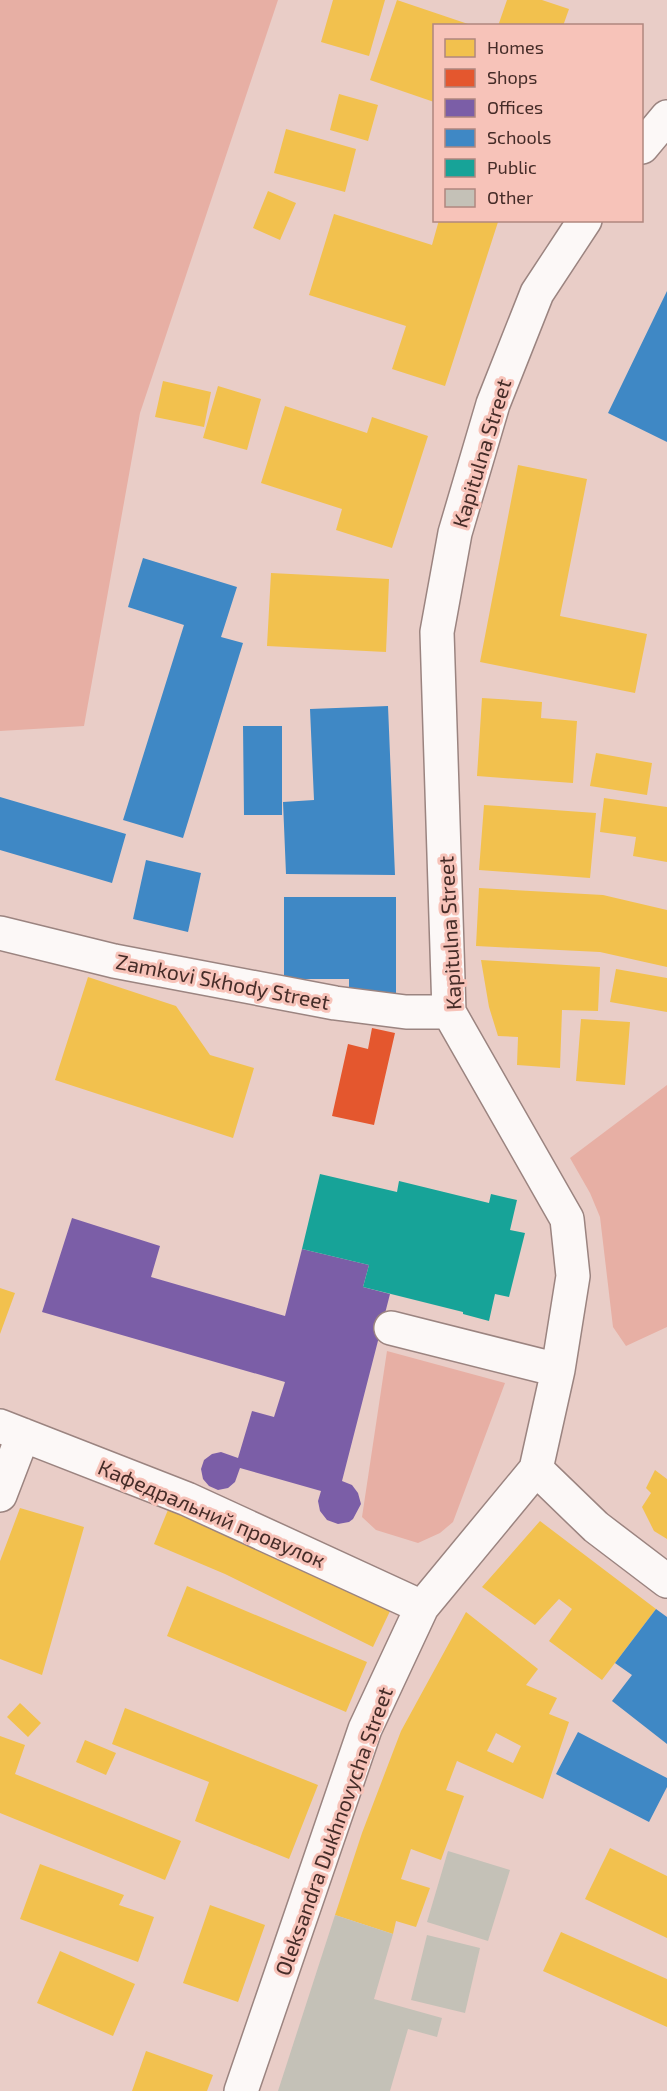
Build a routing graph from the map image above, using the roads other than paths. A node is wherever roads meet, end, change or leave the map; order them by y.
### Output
1 (667, 117) edge
2 (643, 146) edge
3 (584, 222) edge
4 (0, 933) edge
5 (449, 1012) junction
6 (392, 1328) dead end
7 (558, 1370) junction
8 (12, 1431) edge
9 (536, 1469) junction
10 (0, 1495) edge
11 (667, 1581) edge
12 (422, 1606) junction
13 (241, 2091) edge

1 - 2 street
3 - 5 street, Kapitulna Street
4 - 5 street, Zamkovi Skhody Street
5 - 7 street, Kapitulna Street
6 - 7 street
7 - 9 street, Kapitulna Street
8 - 10 street
8 - 12 street, Кафедральний провулок
9 - 11 street
9 - 12 street, Oleksandra Dukhnovycha Street
12 - 13 street, Oleksandra Dukhnovycha Street

